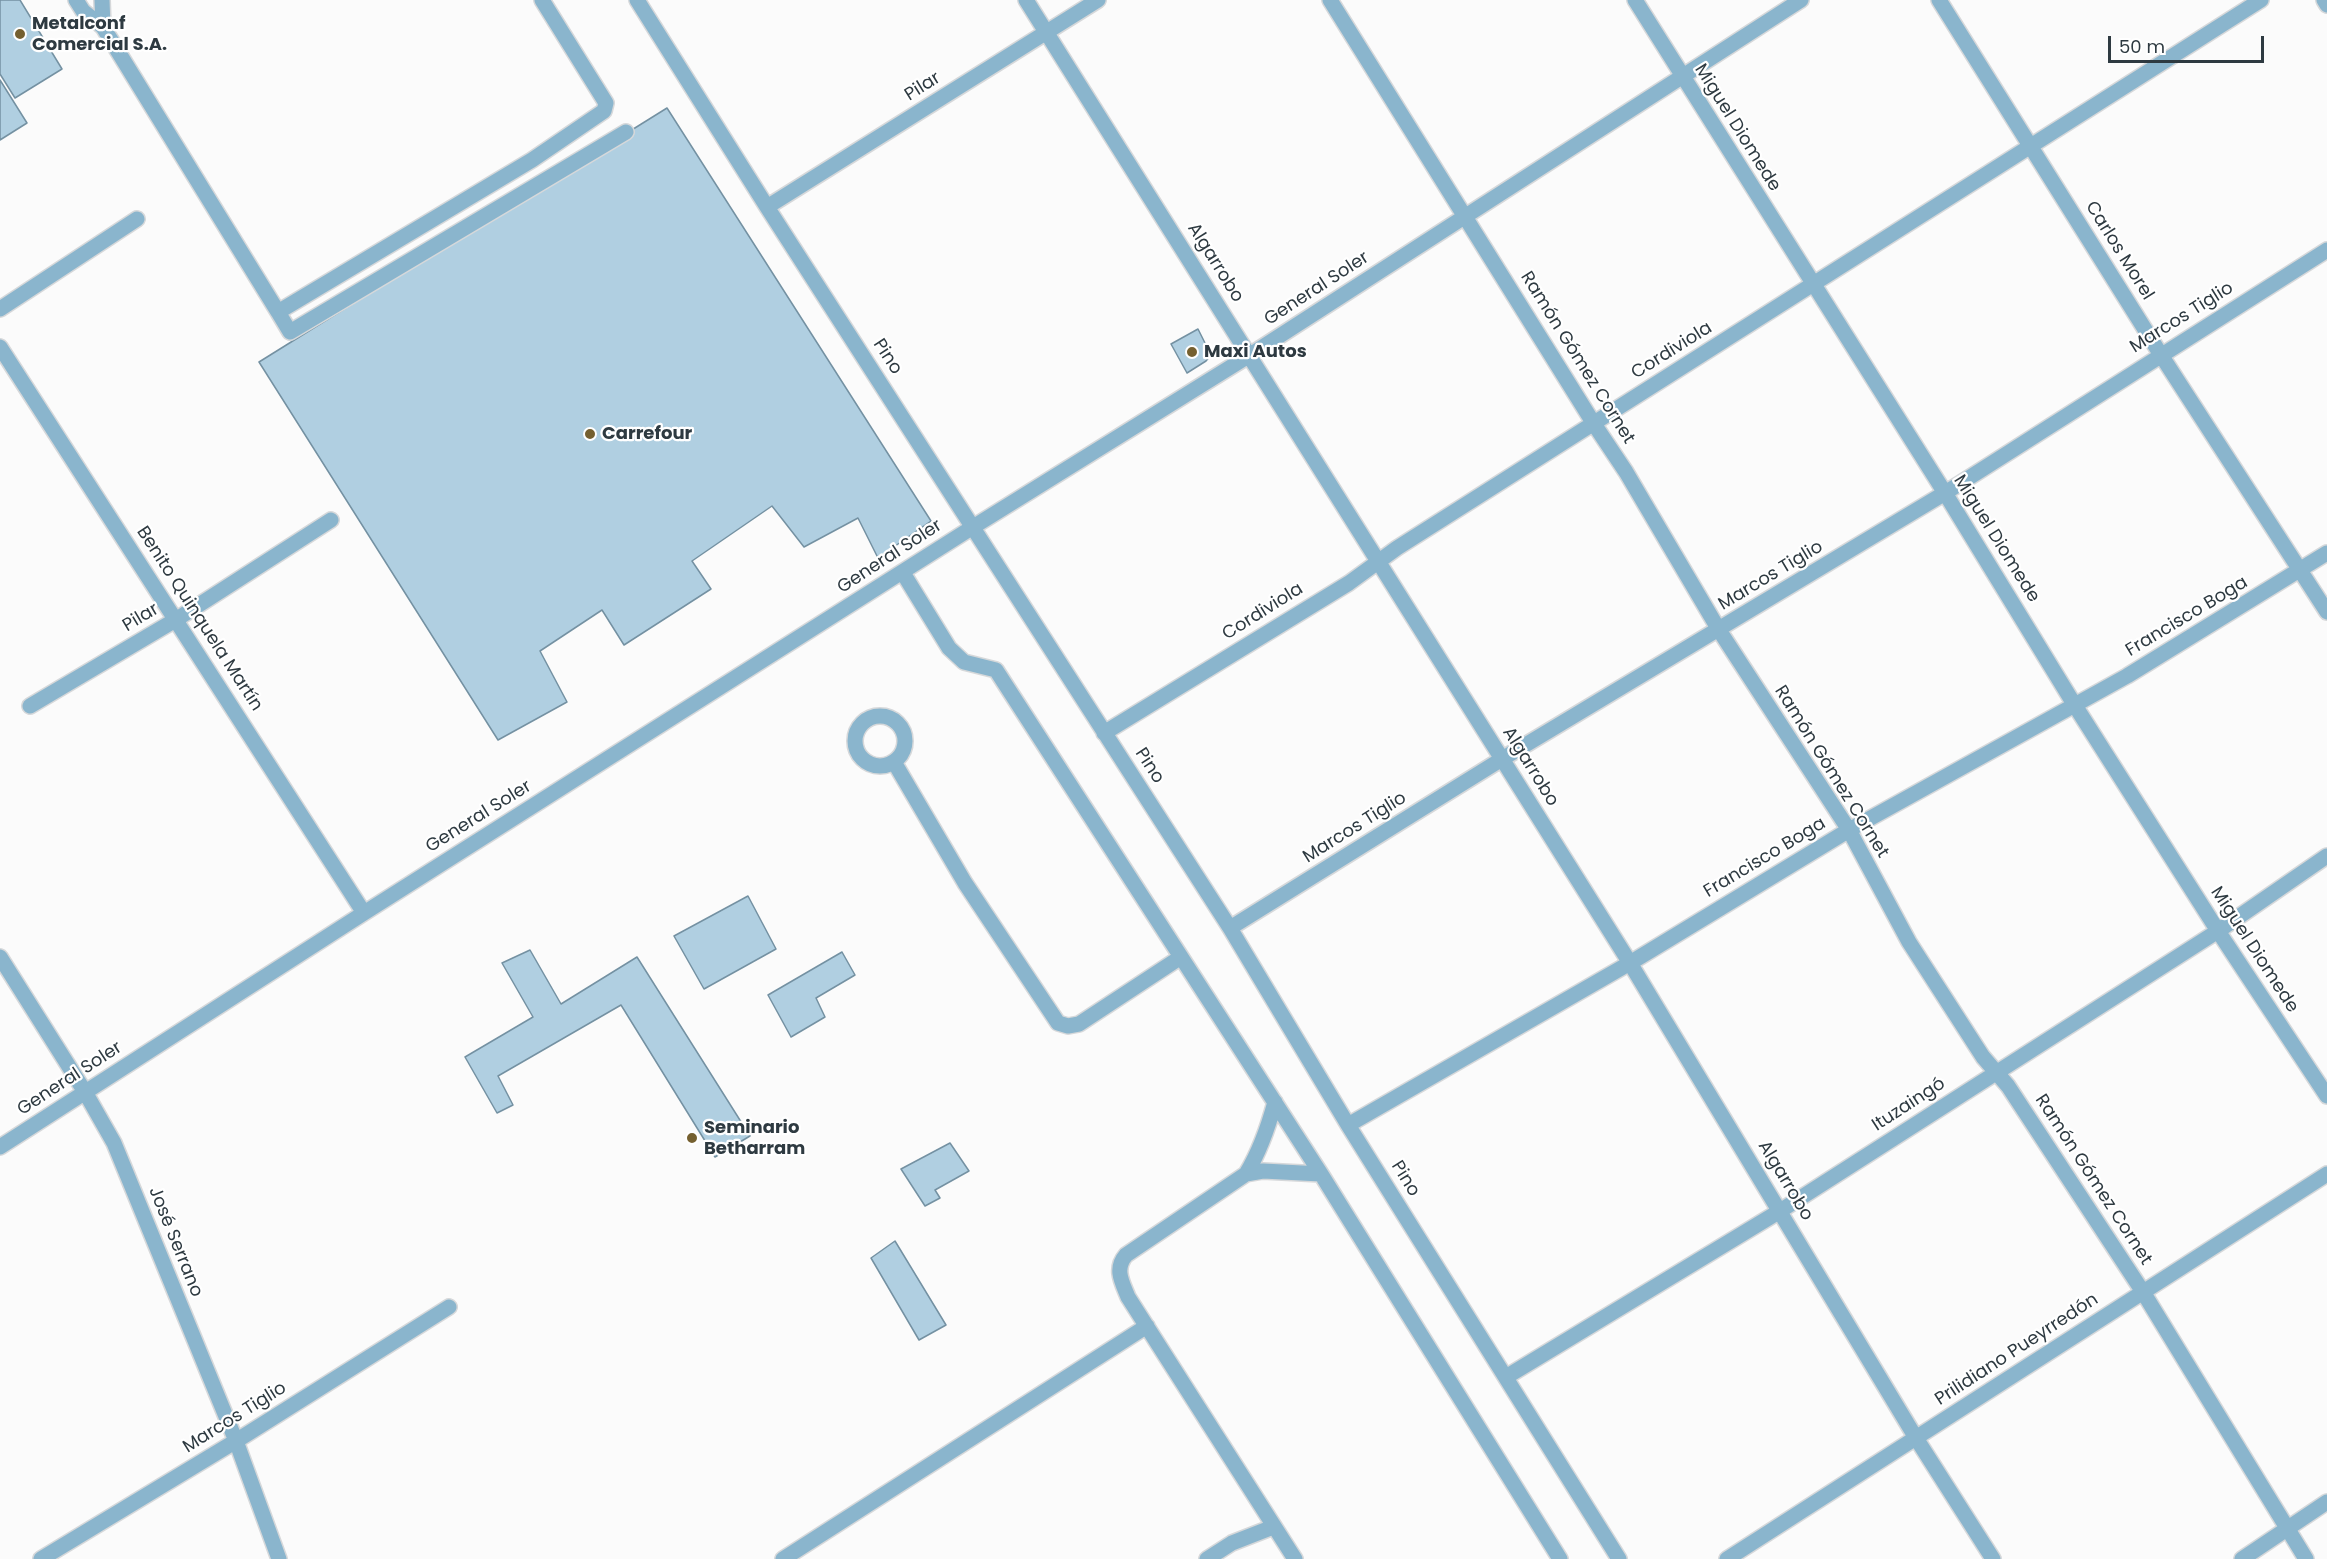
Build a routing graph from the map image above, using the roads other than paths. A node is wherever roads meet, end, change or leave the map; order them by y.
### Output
1 (76, 0) edge
2 (102, 0) edge
3 (542, 0) edge
4 (637, 0) edge
5 (1026, 0) edge
6 (1098, 0) edge
7 (1330, 0) edge
8 (1635, 0) edge
9 (1801, 0) edge
10 (1939, 0) edge
11 (2261, 0) edge
12 (2324, 0) edge
13 (2327, 5) edge
14 (103, 27) junction
15 (1047, 33) junction
16 (1682, 76) junction
17 (626, 132) dead end
18 (2031, 147) junction
19 (767, 207) junction
20 (1465, 216) junction
21 (137, 219) dead end
22 (2327, 250) edge
23 (1812, 285) junction
24 (0, 309) edge
25 (278, 312) junction
26 (0, 347) edge
27 (1250, 355) junction
28 (2161, 355) junction
29 (1594, 424) junction
30 (1945, 493) junction
31 (331, 520) dead end
32 (973, 527) junction
33 (2327, 553) edge
34 (1378, 563) junction
35 (2300, 571) junction
36 (903, 573) junction
37 (2327, 612) edge
38 (177, 619) junction
39 (1719, 630) junction
40 (2074, 704) junction
41 (30, 706) dead end
42 (1104, 733) junction
43 (1502, 759) junction
44 (894, 762) dead end
45 (1849, 830) junction
46 (2327, 856) edge
47 (364, 913) junction
48 (1230, 928) junction
49 (2218, 931) junction
50 (0, 957) edge
51 (1181, 957) junction
52 (1630, 963) junction
53 (1996, 1072) junction
54 (86, 1092) junction
55 (2327, 1096) edge
56 (1275, 1102) junction
57 (1348, 1125) junction
58 (0, 1147) edge
59 (1246, 1173) junction
60 (1321, 1174) junction
61 (2327, 1174) edge
62 (1780, 1211) junction
63 (2143, 1292) junction
64 (449, 1307) dead end
65 (1146, 1326) junction
66 (1506, 1377) junction
67 (1916, 1438) junction
68 (236, 1441) junction
69 (2327, 1502) edge
70 (1273, 1527) junction
71 (2288, 1527) junction
72 (41, 1559) edge
73 (279, 1559) edge
74 (783, 1559) edge
75 (1207, 1559) edge
76 (1295, 1559) edge
77 (1560, 1559) edge
78 (1619, 1559) edge
79 (1727, 1559) edge
80 (1994, 1559) edge
81 (2242, 1559) edge
82 (2306, 1559) edge

1 - 14 street
2 - 14 street
3 - 25 street
4 - 19 street, Pino
5 - 15 street, Algarrobo
6 - 15 street, Pilar
7 - 20 street, Ramón Gómez Cornet
8 - 16 street, Miguel Diomede
9 - 16 street, General Soler
10 - 18 street, Carlos Morel
11 - 18 street, Cordiviola
12 - 13 street
14 - 25 street
15 - 19 street, Pilar
15 - 27 street, Algarrobo
16 - 20 street, General Soler
16 - 23 street, Miguel Diomede
17 - 25 street
18 - 23 street, Cordiviola
18 - 28 street, Carlos Morel
19 - 32 street, Pino
20 - 27 street, General Soler
20 - 29 street, Ramón Gómez Cornet
21 - 24 street
22 - 28 street, Marcos Tiglio
23 - 29 street, Cordiviola
23 - 30 street, Miguel Diomede
26 - 38 street, Benito Quinquela Martín
27 - 32 street, General Soler
27 - 34 street, Algarrobo
28 - 30 street, Marcos Tiglio
28 - 35 street, Carlos Morel
29 - 34 street, Cordiviola
29 - 39 street, Ramón Gómez Cornet
30 - 39 street, Marcos Tiglio
30 - 40 street, Miguel Diomede
31 - 38 street, Pilar
32 - 36 street, General Soler
32 - 42 street, Pino
33 - 35 street, Francisco Boga
34 - 42 street, Cordiviola
34 - 43 street, Algarrobo
35 - 37 street, Carlos Morel
35 - 40 street, Francisco Boga
36 - 47 street, General Soler
36 - 51 street
38 - 41 street, Pilar
38 - 47 street, Benito Quinquela Martín
39 - 43 street, Marcos Tiglio
39 - 45 street, Ramón Gómez Cornet
40 - 45 street, Francisco Boga
40 - 49 street, Miguel Diomede
42 - 48 street, Pino
43 - 48 street, Marcos Tiglio
43 - 52 street, Algarrobo
44 - 51 street
45 - 52 street, Francisco Boga
45 - 53 street, Ramón Gómez Cornet
46 - 49 street, Ituzaingó
47 - 54 street, General Soler
48 - 57 street, Pino
49 - 53 street, Ituzaingó
49 - 55 street, Miguel Diomede
50 - 54 street, José Serrano
51 - 56 street
52 - 57 street, Francisco Boga
52 - 62 street, Algarrobo
53 - 62 street, Ituzaingó
53 - 63 street, Ramón Gómez Cornet
54 - 58 street, General Soler
54 - 68 street, José Serrano
56 - 59 street
56 - 60 street
57 - 66 street, Pino
59 - 60 street
59 - 65 street
60 - 77 street
61 - 63 street, Prilidiano Pueyrredón
62 - 66 street, Ituzaingó
62 - 67 street, Algarrobo
63 - 67 street, Prilidiano Pueyrredón
63 - 71 street, Ramón Gómez Cornet
64 - 68 street, Marcos Tiglio
65 - 70 street
65 - 74 street
66 - 78 street, Pino
67 - 79 street, Prilidiano Pueyrredón
67 - 80 street, Algarrobo
68 - 72 street, Marcos Tiglio
68 - 73 street, José Serrano
69 - 71 street
70 - 75 street
70 - 76 street
71 - 81 street
71 - 82 street, Ramón Gómez Cornet

